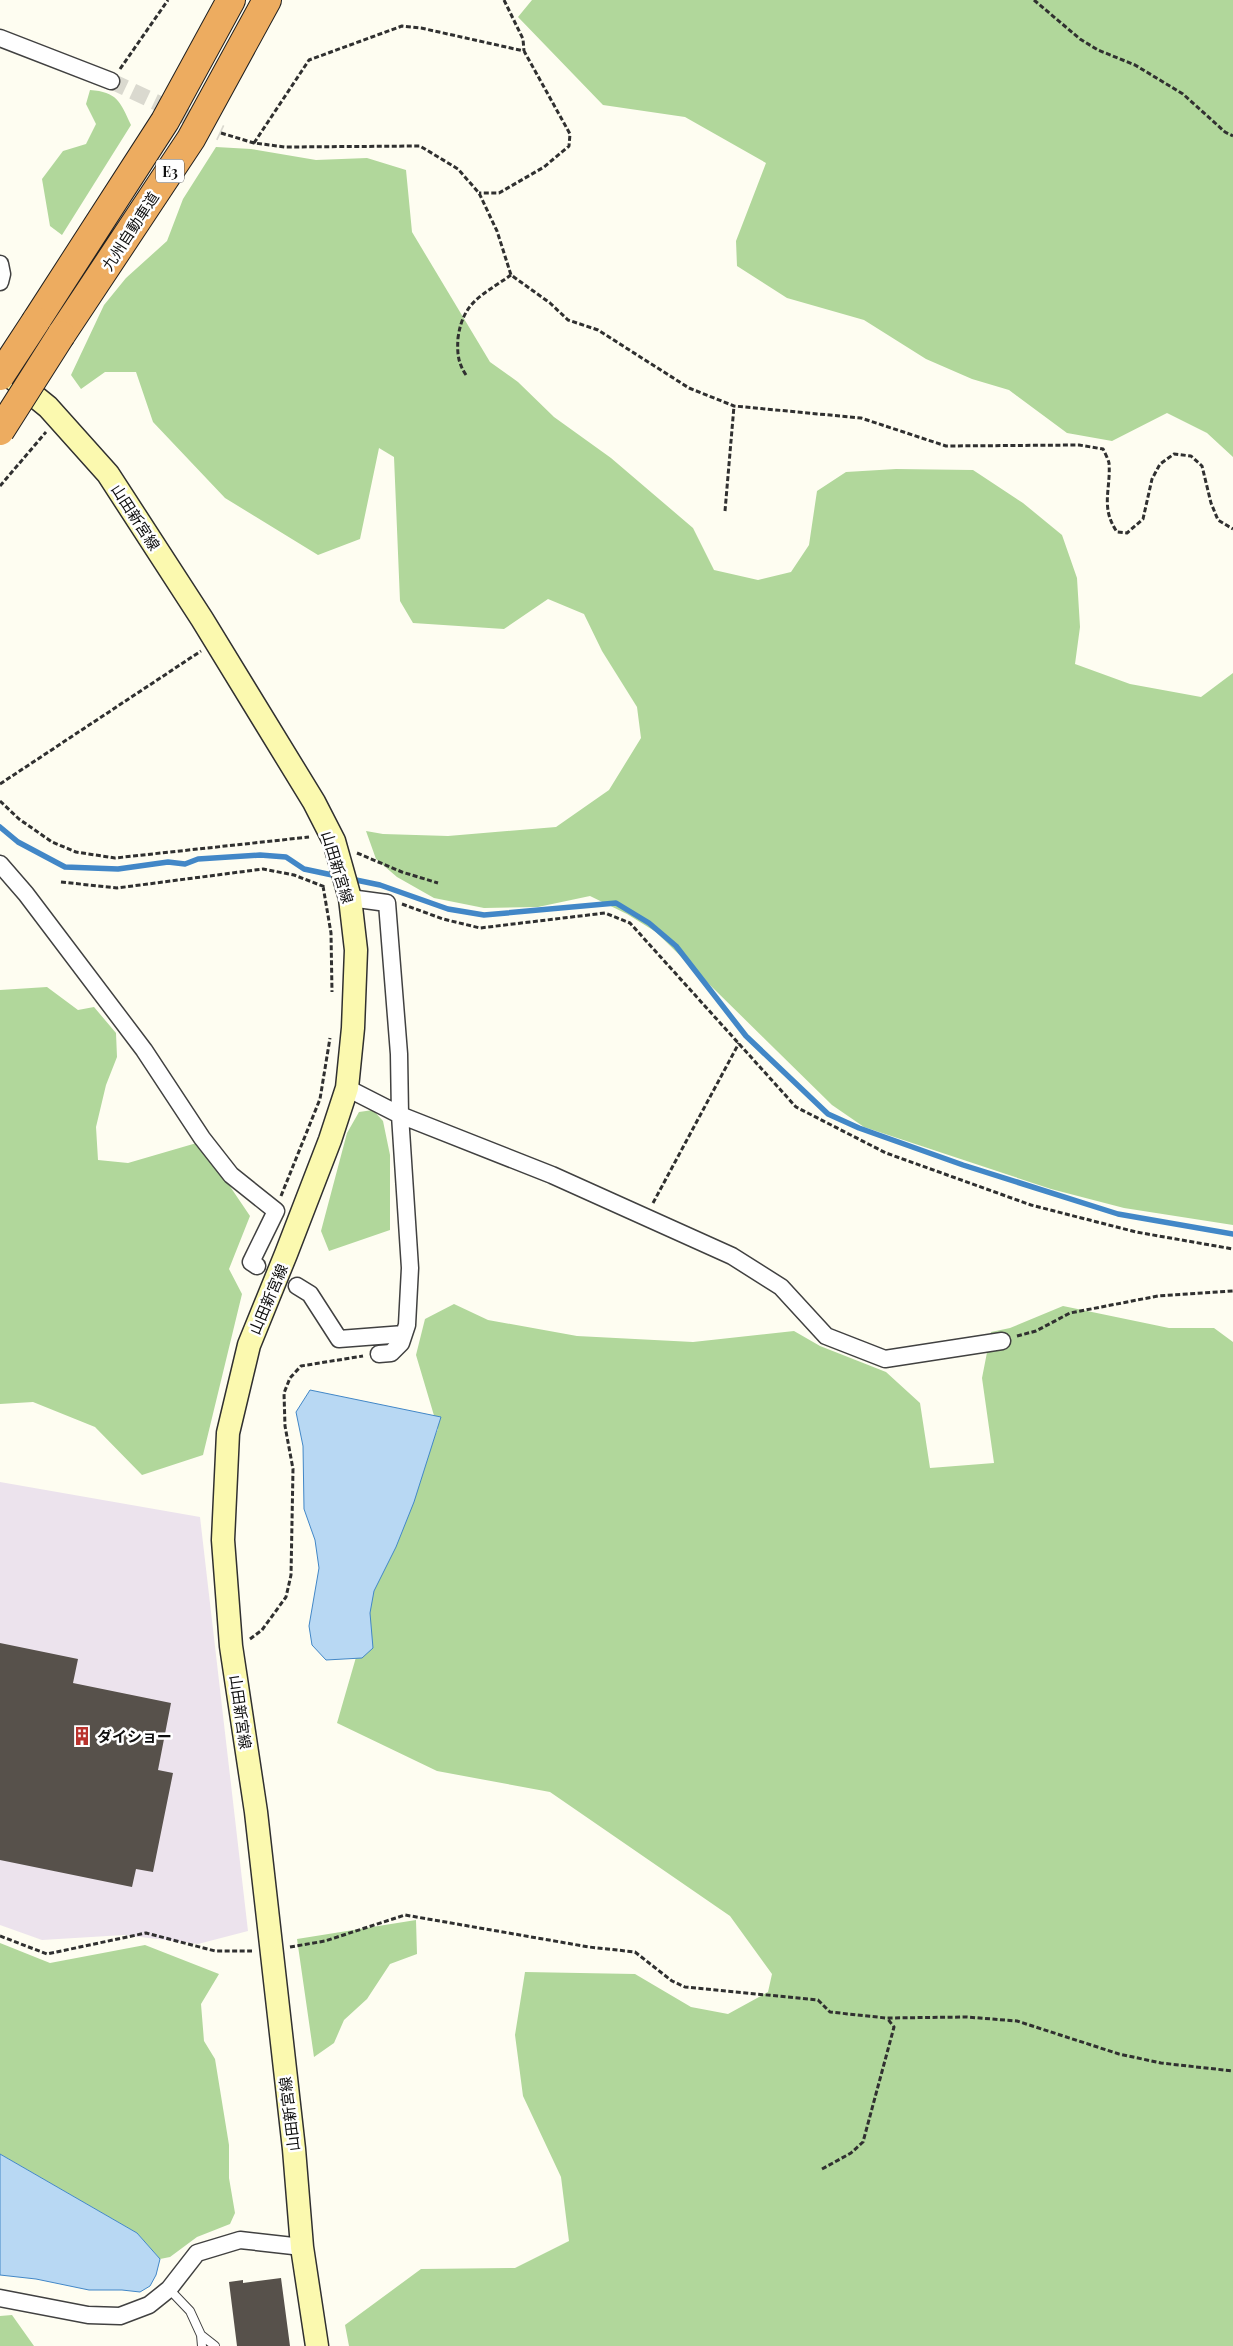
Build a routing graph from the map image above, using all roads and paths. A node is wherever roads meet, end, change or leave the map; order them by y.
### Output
1 (168, 0) edge
2 (231, 0) edge
3 (267, 0) edge
4 (504, 0) edge
5 (1034, 0) edge
6 (0, 38) edge
7 (524, 51) junction
8 (112, 81) joint
9 (221, 132) tunnel mouth
10 (1233, 136) edge
11 (254, 143) junction
12 (479, 193) junction
13 (0, 264) edge
14 (511, 275) junction
15 (0, 282) edge
16 (0, 368) edge
17 (466, 375) dead end
18 (0, 376) edge
19 (734, 406) junction
20 (58, 418) junction
21 (0, 431) edge
22 (0, 486) edge
23 (725, 511) dead end
24 (1233, 529) edge
25 (216, 642) junction
26 (0, 784) edge
27 (0, 801) edge
28 (334, 841) junction
29 (0, 864) edge
30 (61, 882) dead end
31 (438, 882) dead end
32 (323, 886) junction
33 (350, 898) junction
34 (387, 903) junction
35 (332, 994) dead end
36 (331, 1031) dead end
37 (739, 1043) junction
38 (347, 1088) junction
39 (400, 1114) junction
40 (276, 1211) junction
41 (645, 1216) junction
42 (1233, 1250) edge
43 (257, 1266) dead end
44 (297, 1286) dead end
45 (1233, 1292) edge
46 (404, 1334) junction
47 (1002, 1341) joint
48 (379, 1354) joint
49 (231, 1646) junction
50 (0, 1936) edge
51 (270, 1951) junction
52 (886, 2018) junction
53 (1233, 2071) edge
54 (822, 2169) dead end
55 (302, 2247) junction
56 (169, 2289) junction
57 (0, 2298) edge
58 (201, 2335) junction
59 (202, 2346) edge
60 (215, 2346) edge
61 (317, 2346) edge

1 - 8 path
2 - 18 highway, 九州自動車道 / E3, bridge
3 - 21 highway, 九州自動車道 / E3, bridge
4 - 7 path
5 - 10 path
6 - 8 street
7 - 11 path
7 - 12 path
9 - 11 path
11 - 12 path
12 - 14 path
13 - 15 street
14 - 17 path
14 - 19 path
16 - 20 main road, 山田新宮線
19 - 23 path
19 - 24 path
20 - 22 path
20 - 25 main road, 山田新宮線
25 - 26 path
25 - 28 main road, 山田新宮線
27 - 28 path
28 - 31 path
28 - 33 main road, 山田新宮線
29 - 40 street
30 - 32 path
32 - 33 path
32 - 35 path
33 - 34 street
33 - 38 main road, 山田新宮線
34 - 37 path
34 - 39 street
36 - 40 path
37 - 41 path
37 - 42 path
38 - 39 street
38 - 49 main road, 山田新宮線
39 - 41 street
39 - 46 street
40 - 43 street
41 - 47 street
44 - 46 street
45 - 47 path
46 - 48 street
48 - 49 path
49 - 51 main road, 山田新宮線
50 - 51 path
51 - 52 path
51 - 55 main road, 山田新宮線
52 - 53 path
52 - 54 path
55 - 56 street
55 - 61 main road, 山田新宮線
56 - 57 street
56 - 58 lane
58 - 59 lane
58 - 60 lane

